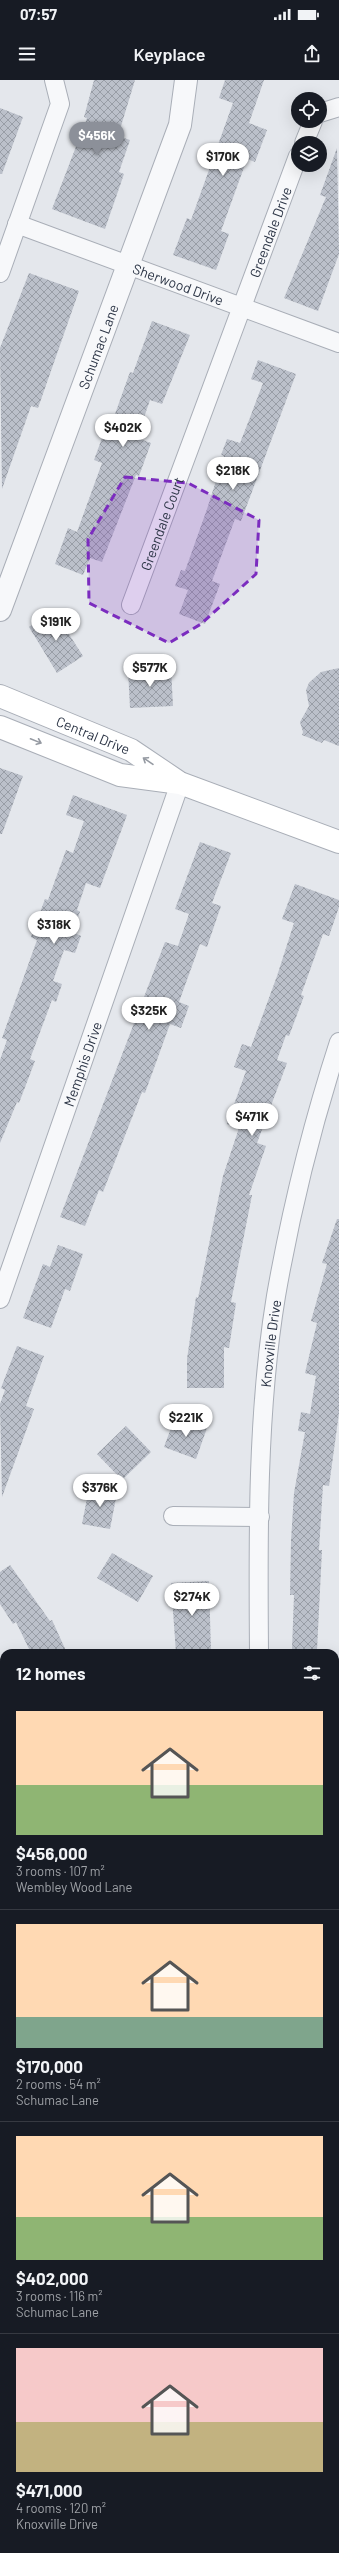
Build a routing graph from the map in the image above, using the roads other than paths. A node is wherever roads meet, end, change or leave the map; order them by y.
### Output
1 (54, 80) edge
2 (186, 80) edge
3 (339, 107) edge
4 (327, 111) edge
5 (292, 172) edge
6 (17, 224) junction
7 (128, 265) junction
8 (0, 273) edge
9 (242, 307) junction
10 (339, 343) edge
11 (131, 605) dead end
12 (0, 610) edge
13 (0, 696) edge
14 (0, 727) edge
15 (180, 783) junction
16 (339, 842) edge
17 (339, 1042) edge
18 (0, 1299) edge
19 (173, 1516) dead end
20 (260, 1517) junction
21 (259, 1649) edge

1 - 6 street
2 - 7 street, Schumac Lane
3 - 4 street
5 - 9 street, Greendale Drive
6 - 7 street, Sherwood Drive
6 - 8 street
7 - 9 street, Sherwood Drive
7 - 12 street, Schumac Lane
9 - 10 street, Sherwood Drive
9 - 11 street, Greendale Court
15 -> 13 main road, Central Drive
14 -> 15 main road, Central Drive
15 - 16 main road, Central Drive
15 - 18 street, Memphis Drive
17 - 20 street, Knoxville Drive
19 - 20 street
20 - 21 street, Knoxville Drive

